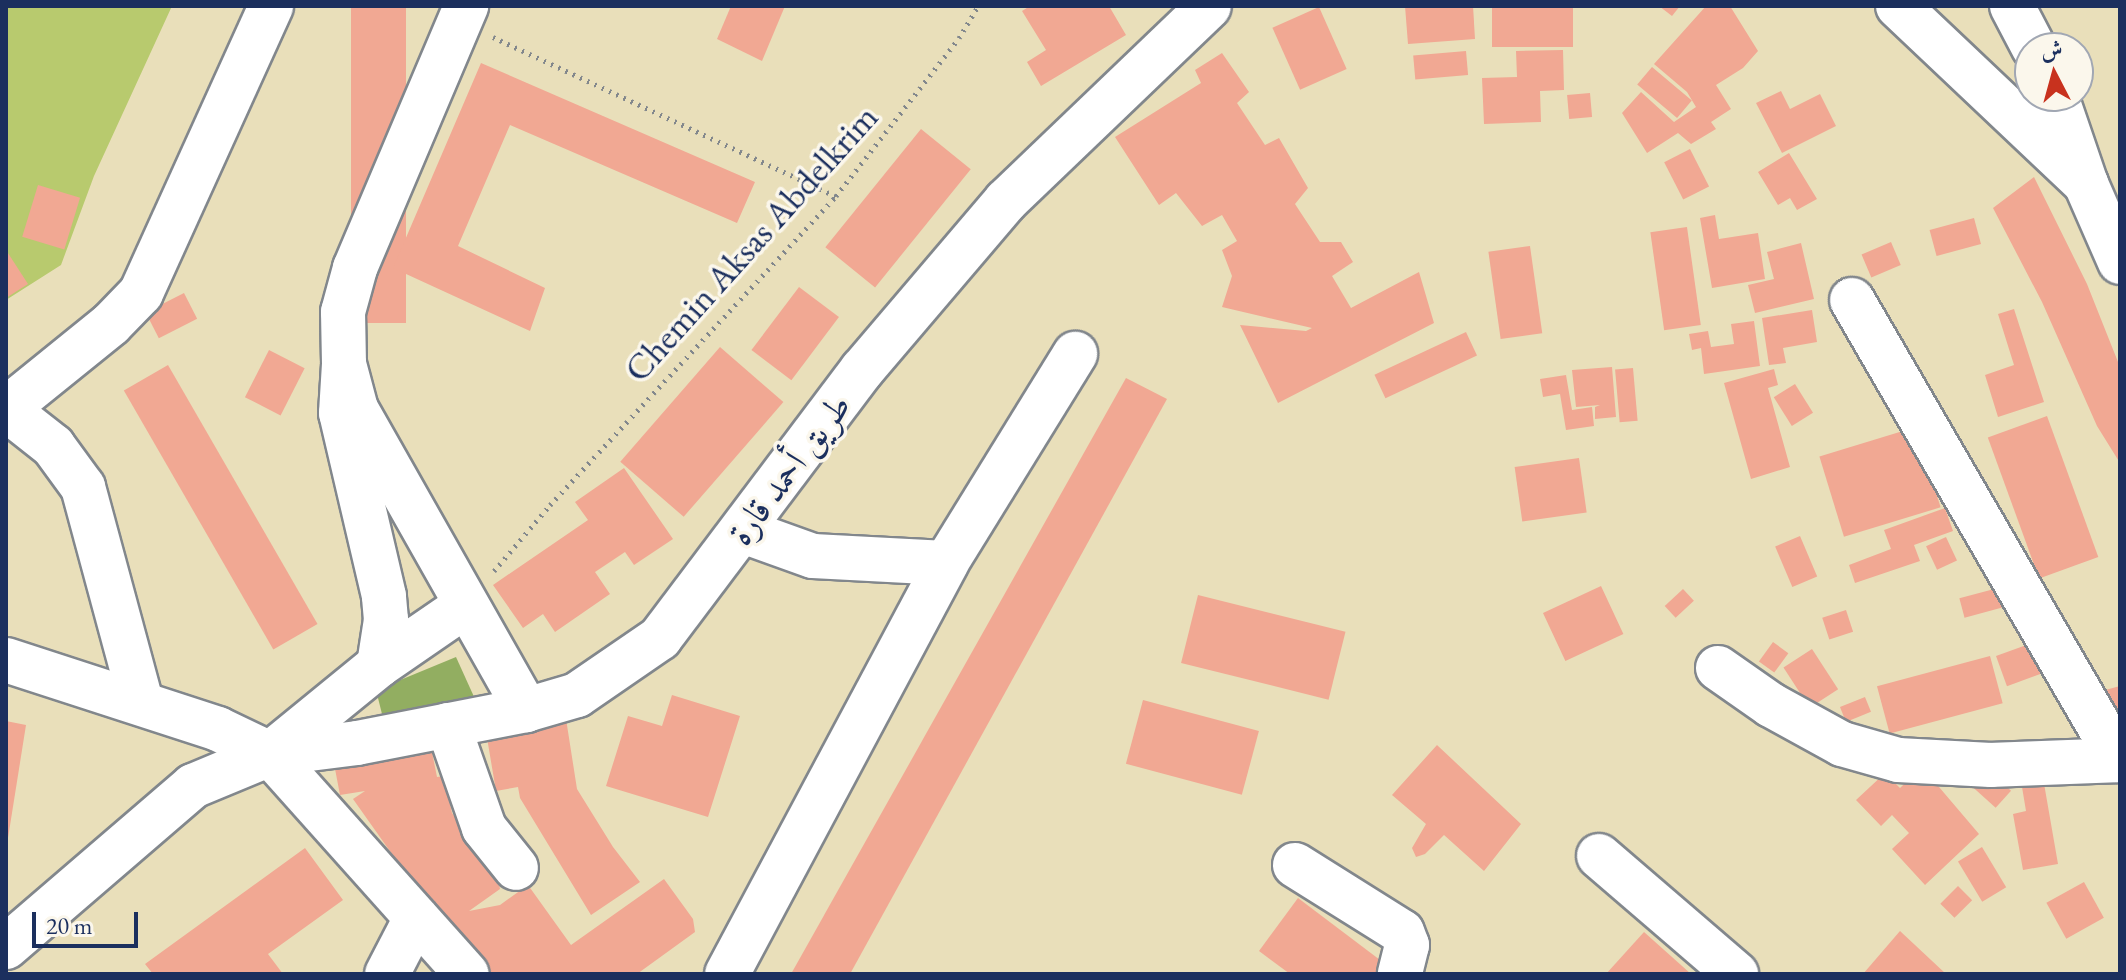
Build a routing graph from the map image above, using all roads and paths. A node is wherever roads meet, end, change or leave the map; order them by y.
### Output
1 (271, 6) edge
2 (978, 6) edge
3 (1209, 6) edge
4 (1898, 6) edge
5 (2012, 6) edge
6 (463, 14) edge
7 (2026, 32) edge
8 (2061, 112) edge
9 (2086, 184) junction
10 (836, 196) junction
11 (2120, 262) edge
12 (1852, 300) dead end
13 (1075, 354) dead end
14 (344, 364) junction
15 (6, 409) edge
16 (743, 531) junction
17 (946, 563) junction
18 (465, 606) junction
19 (6, 660) edge
20 (379, 665) junction
21 (1718, 668) dead end
22 (141, 702) junction
23 (526, 710) junction
24 (448, 725) junction
25 (270, 754) junction
26 (2119, 760) edge
27 (1599, 856) dead end
28 (1295, 865) dead end
29 (516, 868) dead end
30 (416, 918) junction
31 (6, 947) edge
32 (387, 974) edge
33 (467, 974) edge
34 (727, 974) edge
35 (1400, 974) edge
36 (1736, 974) edge

1 - 15 main road
2 - 10 path, Chemin Aksas Abdelkrim
3 - 16 main road, طريق أحمد قارة
4 - 9 main road
5 - 7 main road
6 - 10 path
6 - 14 main road
8 - 9 main road
9 - 11 main road
10 - 18 path, Chemin Aksas Abdelkrim
12 - 26 main road
13 - 17 main road
14 - 18 main road
14 - 20 main road
15 - 22 main road
16 - 17 main road
16 - 23 main road, طريق أحمد قارة
17 - 34 main road
18 - 20 main road
18 - 23 main road
19 - 22 main road
20 - 25 main road
21 - 26 main road
22 - 25 main road
23 - 24 main road, طريق أحمد قارة
24 - 25 main road, طريق أحمد قارة
24 - 29 main road
25 - 30 main road
25 - 31 main road
27 - 36 main road
28 - 35 main road
30 - 32 main road
30 - 33 main road

